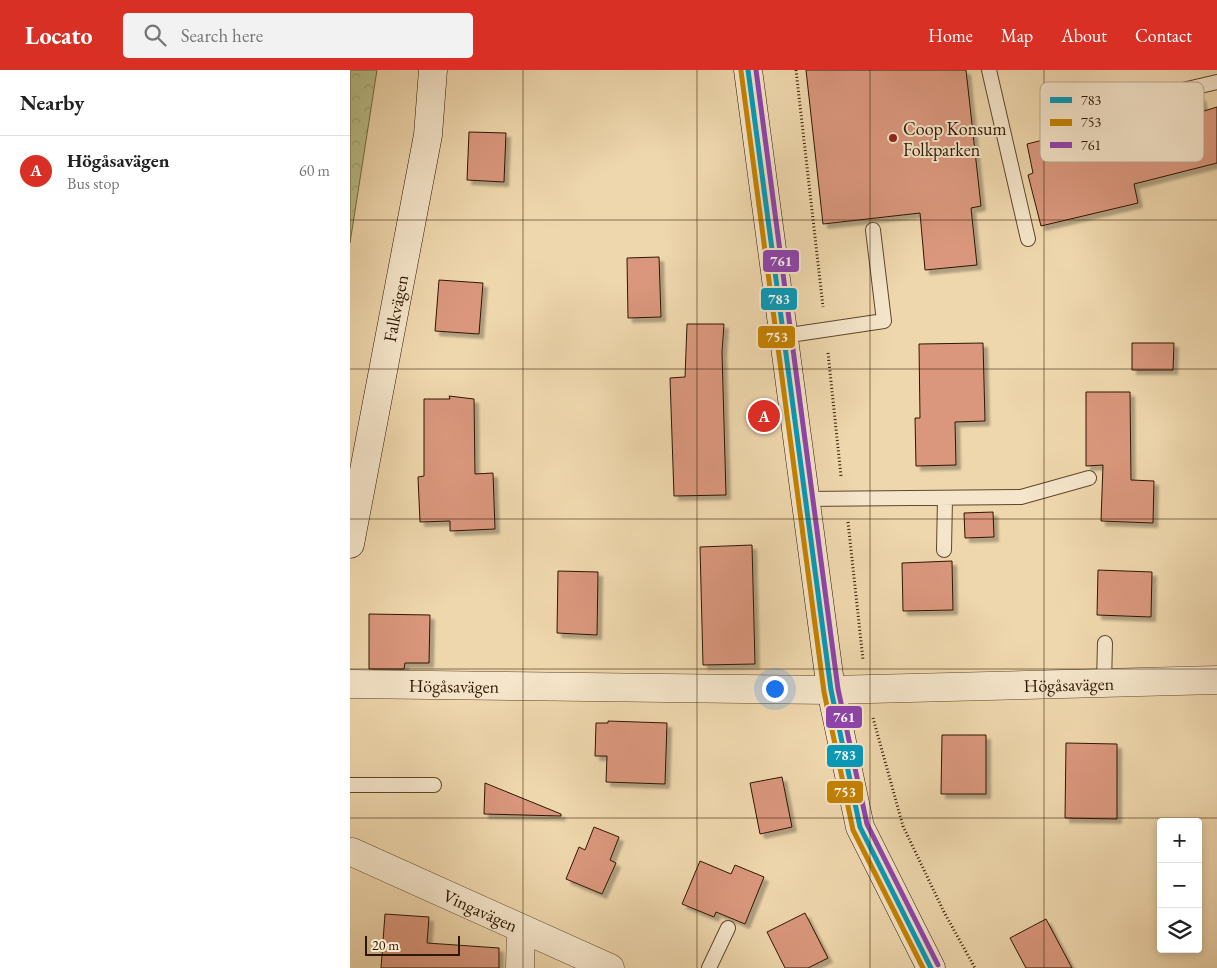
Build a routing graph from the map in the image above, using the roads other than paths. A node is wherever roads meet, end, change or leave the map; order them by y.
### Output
1 (433, 70) edge
2 (748, 70) edge
3 (989, 70) edge
4 (1217, 82) edge
5 (1204, 85) edge
6 (873, 230) dead end
7 (1028, 239) dead end
8 (784, 336) junction
9 (1088, 478) dead end
10 (945, 498) junction
11 (805, 499) junction
12 (350, 544) edge
13 (944, 550) dead end
14 (1105, 643) dead end
15 (1217, 680) edge
16 (1104, 683) junction
17 (350, 684) edge
18 (830, 690) junction
19 (350, 785) edge
20 (434, 785) dead end
21 (351, 849) edge
22 (728, 928) dead end
23 (521, 929) junction
24 (520, 968) edge
25 (610, 968) edge
26 (709, 968) edge
27 (931, 968) edge

1 - 12 street, Falkvägen
2 - 8 street
3 - 7 lane
4 - 5 lane
6 - 8 lane
8 - 11 street
9 - 10 lane
10 - 11 lane
10 - 13 lane
11 - 18 street
14 - 16 lane
15 - 16 street, Högåsavägen
16 - 18 street, Högåsavägen
17 - 18 street, Högåsavägen
18 - 27 street
19 - 20 lane
21 - 23 street, Vingavägen
22 - 26 lane
23 - 24 street
23 - 25 street, Vingavägen

